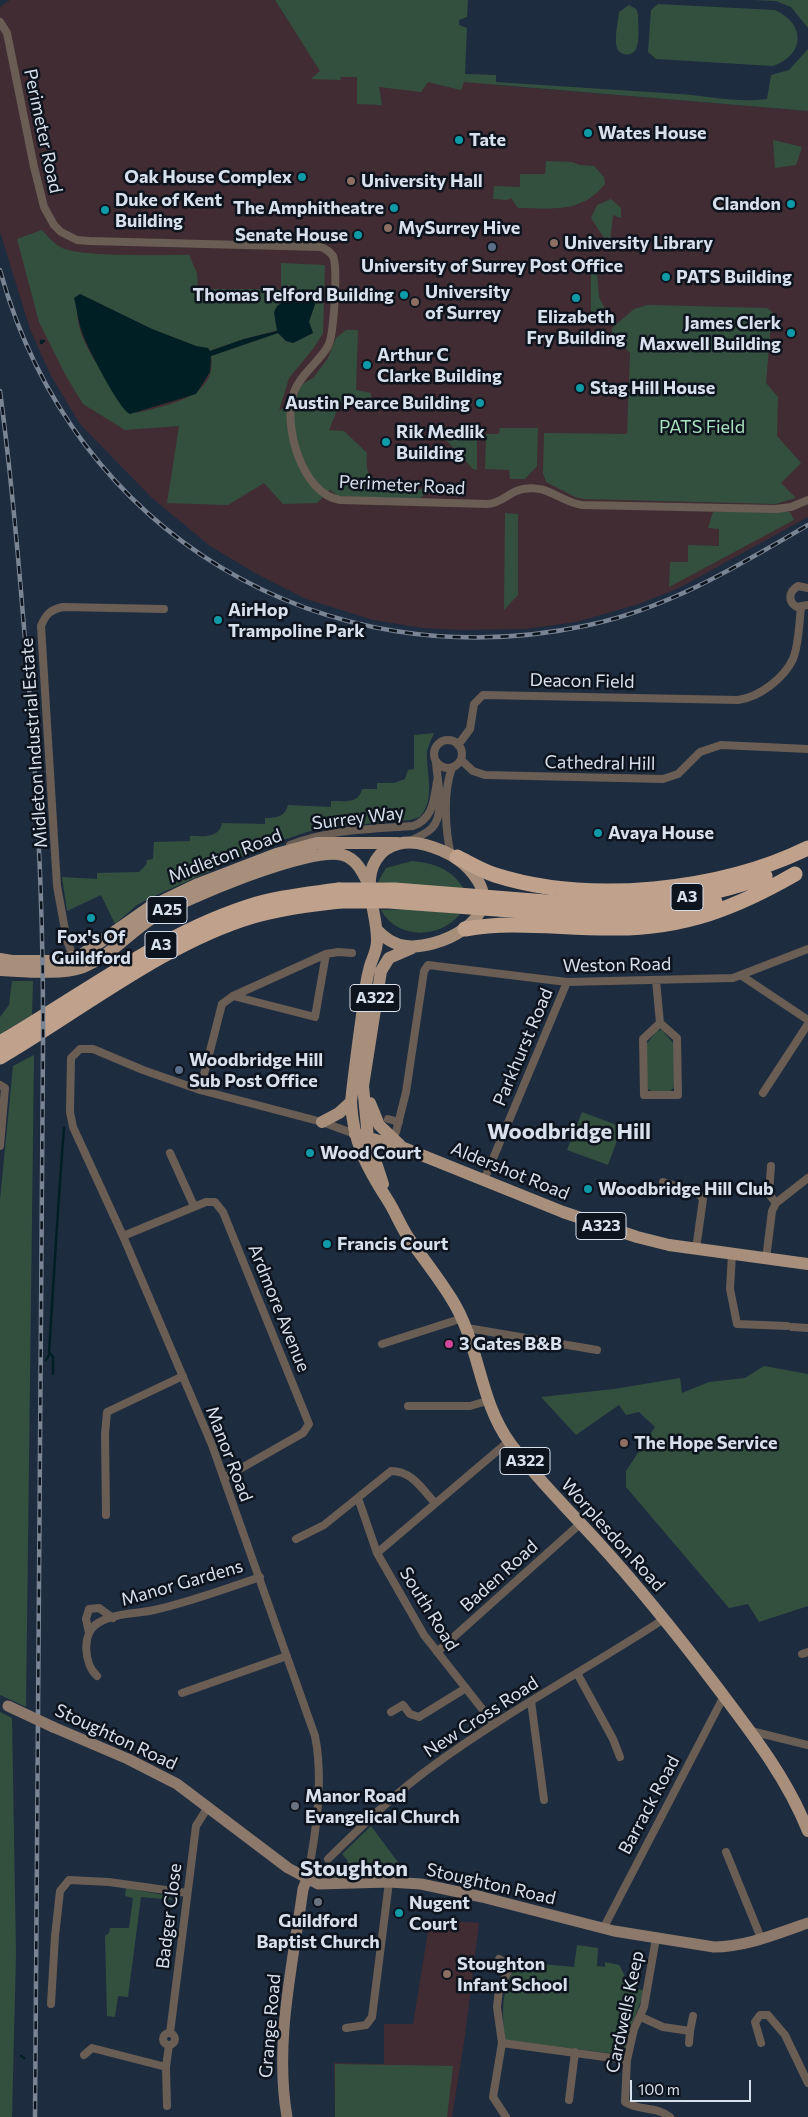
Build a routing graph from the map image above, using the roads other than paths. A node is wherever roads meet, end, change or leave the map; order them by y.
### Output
1 (0, 22) edge
2 (808, 500) edge
3 (808, 588) edge
4 (804, 607) edge
5 (164, 609) dead end
6 (458, 745) junction
7 (808, 749) edge
8 (461, 760) junction
9 (436, 762) junction
10 (452, 768) junction
11 (437, 781) junction
12 (404, 842) junction
13 (808, 848) edge
14 (454, 856) junction
15 (808, 856) edge
16 (256, 861) junction
17 (293, 862) junction
18 (802, 871) edge
19 (369, 885) junction
20 (340, 896) junction
21 (464, 929) junction
22 (377, 930) junction
23 (416, 946) junction
24 (808, 948) edge
25 (352, 953) dead end
26 (326, 954) junction
27 (74, 958) junction
28 (0, 959) edge
29 (34, 966) junction
30 (50, 966) junction
31 (369, 969) junction
32 (0, 970) edge
33 (742, 976) junction
34 (656, 980) junction
35 (567, 982) junction
36 (233, 996) junction
37 (808, 1022) edge
38 (660, 1023) junction
39 (0, 1043) edge
40 (0, 1056) edge
41 (365, 1069) junction
42 (0, 1085) edge
43 (200, 1090) junction
44 (763, 1094) dead end
45 (351, 1102) junction
46 (388, 1119) dead end
47 (322, 1122) junction
48 (399, 1122) junction
49 (396, 1132) dead end
50 (355, 1134) junction
51 (368, 1138) junction
52 (0, 1146) edge
53 (404, 1148) junction
54 (170, 1153) dead end
55 (771, 1166) dead end
56 (378, 1171) junction
57 (808, 1178) edge
58 (484, 1180) junction
59 (663, 1182) dead end
60 (387, 1198) junction
61 (776, 1203) junction
62 (194, 1206) junction
63 (123, 1236) junction
64 (696, 1249) junction
65 (732, 1254) junction
66 (766, 1259) junction
67 (808, 1264) edge
68 (465, 1323) junction
69 (738, 1324) junction
70 (729, 1327) dead end
71 (808, 1328) edge
72 (382, 1344) dead end
73 (597, 1350) dead end
74 (183, 1376) junction
75 (488, 1401) junction
76 (408, 1406) dead end
77 (509, 1441) junction
78 (224, 1478) junction
79 (358, 1498) junction
80 (435, 1503) junction
81 (106, 1515) dead end
82 (581, 1523) junction
83 (296, 1539) dead end
84 (377, 1552) junction
85 (260, 1577) junction
86 (113, 1618) junction
87 (664, 1619) junction
88 (89, 1633) junction
89 (437, 1652) junction
90 (286, 1656) junction
91 (577, 1673) junction
92 (97, 1676) dead end
93 (466, 1688) junction
94 (182, 1694) dead end
95 (724, 1696) junction
96 (532, 1701) junction
97 (4, 1704) edge
98 (391, 1712) dead end
99 (494, 1724) junction
100 (751, 1731) junction
101 (808, 1745) edge
102 (620, 1757) dead end
103 (544, 1800) dead end
104 (208, 1807) junction
105 (808, 1831) edge
106 (726, 1852) dead end
107 (328, 1859) dead end
108 (307, 1879) junction
109 (389, 1882) junction
110 (187, 1893) junction
111 (808, 1923) edge
112 (603, 1929) junction
113 (656, 1938) junction
114 (761, 1938) junction
115 (499, 1959) dead end
116 (52, 1991) junction
117 (61, 1994) dead end
118 (51, 2004) dead end
119 (693, 2016) dead end
120 (641, 2017) junction
121 (346, 2028) dead end
122 (690, 2030) junction
123 (502, 2043) junction
124 (688, 2043) dead end
125 (761, 2043) dead end
126 (575, 2052) junction
127 (84, 2055) dead end
128 (627, 2060) junction
129 (166, 2067) junction
130 (808, 2083) edge
131 (570, 2100) dead end
132 (167, 2106) dead end
133 (287, 2117) edge
134 (506, 2117) edge
135 (670, 2117) edge

1 - 2 street, Perimeter Road
3 - 4 street
4 - 6 street, Deacon Field
5 - 27 street, Midleton Industrial Estate
6 - 8 street
6 - 9 street
7 - 8 street, Cathedral Hill
8 - 10 street
9 - 10 street
9 - 11 street, Surrey Way
10 - 14 street
11 - 12 street, Surrey Way
11 - 16 street, Surrey Way
12 - 14 main road
12 - 16 main road, Midleton Road / A25
12 - 19 main road
13 - 14 highway
14 - 21 main road
15 - 20 highway, A3, bridge
16 - 27 main road, Midleton Road / A25
17 - 19 main road, Midleton Road / A25
17 - 30 main road, Midleton Road / A25
17 - 31 main road
18 - 20 highway, A3, bridge
18 - 21 highway
19 - 22 main road
20 - 39 highway, A3
20 - 40 highway, A3
21 - 23 main road
22 - 23 main road
22 - 31 main road, Worplesdon Road
23 - 41 main road, Worplesdon Road / A322
24 - 33 street, Weston Road
25 - 26 street
26 - 36 street
26 - 36 street
27 - 30 main road, Midleton Road / A25
28 - 29 main road, A25
29 - 30 main road, A25
29 - 32 main road, A25
31 - 45 main road, Worplesdon Road
33 - 34 street, Weston Road
33 - 37 street
34 - 35 street, Weston Road
34 - 38 street
35 - 48 street, Weston Road
35 - 58 street, Parkhurst Road
36 - 43 street
37 - 44 street
38 - 38 street
41 - 51 main road, Worplesdon Road
41 - 53 main road
42 - 52 street
43 - 47 street
43 - 63 street, Manor Road
45 - 47 main road
45 - 50 main road, Worplesdon Road
46 - 48 street
47 - 50 street
48 - 49 street
50 - 51 main road
50 - 60 main road, Worplesdon Road
51 - 53 main road
51 - 56 main road, Worplesdon Road
53 - 56 main road
53 - 58 main road, Aldershot Road / A323
54 - 62 street
55 - 61 street
56 - 60 main road, Worplesdon Road
57 - 61 street
58 - 64 main road, Aldershot Road / A323
59 - 64 street
60 - 68 main road, Worplesdon Road / A322
61 - 66 street
62 - 63 street, Ardmore Avenue
62 - 78 street, Ardmore Avenue
63 - 74 street, Manor Road
64 - 65 main road, Aldershot Road / A323
65 - 66 main road, Aldershot Road / A323
65 - 69 street
66 - 67 main road, Aldershot Road / A323
68 - 72 street
68 - 73 street
68 - 75 main road, Worplesdon Road / A322
69 - 70 street
69 - 71 street
74 - 78 street, Manor Road
74 - 81 street
75 - 76 street
75 - 77 main road, Worplesdon Road / A322
77 - 80 street
77 - 82 main road, Worplesdon Road / A322
78 - 85 street, Manor Road
79 - 80 street
79 - 83 street
79 - 84 street, South Road
80 - 84 street
82 - 87 main road, Worplesdon Road / A322
82 - 89 street, Baden Road
84 - 89 street, South Road
85 - 86 street, Manor Gardens
85 - 90 street, Manor Road
86 - 88 street, Manor Gardens
86 - 88 street, Manor Gardens
87 - 91 street, New Cross Road
87 - 95 main road, Worplesdon Road / A322
88 - 92 street, Manor Gardens
89 - 93 street, South Road
90 - 94 street
90 - 108 street, Manor Road
91 - 96 street, New Cross Road
91 - 102 street
93 - 98 street
93 - 99 street, South Road
95 - 100 main road, Worplesdon Road / A322
95 - 112 street, Barrack Road
96 - 99 street, New Cross Road
96 - 103 street
97 - 104 street, Stoughton Road, bridge
99 - 107 street, New Cross Road
100 - 101 street
100 - 105 main road, Worplesdon Road / A322
104 - 108 street, Stoughton Road
104 - 110 street, Badger Close
106 - 114 street
108 - 109 street, Stoughton Road
108 - 133 street, Grange Road
109 - 112 street, Stoughton Road
109 - 121 street
110 - 116 street
110 - 129 street, Badger Close
111 - 114 street, Stoughton Road
112 - 113 street, Stoughton Road
113 - 114 street, Stoughton Road
113 - 120 street, Cardwells Keep
115 - 123 street
116 - 117 street
116 - 118 street
119 - 122 street
120 - 122 street
120 - 128 street, Cardwells Keep
122 - 124 street
123 - 126 street
123 - 134 street
125 - 130 street
126 - 128 street
126 - 131 street
127 - 129 street
128 - 135 street, Cardwells Keep
129 - 132 street, Badger Close

